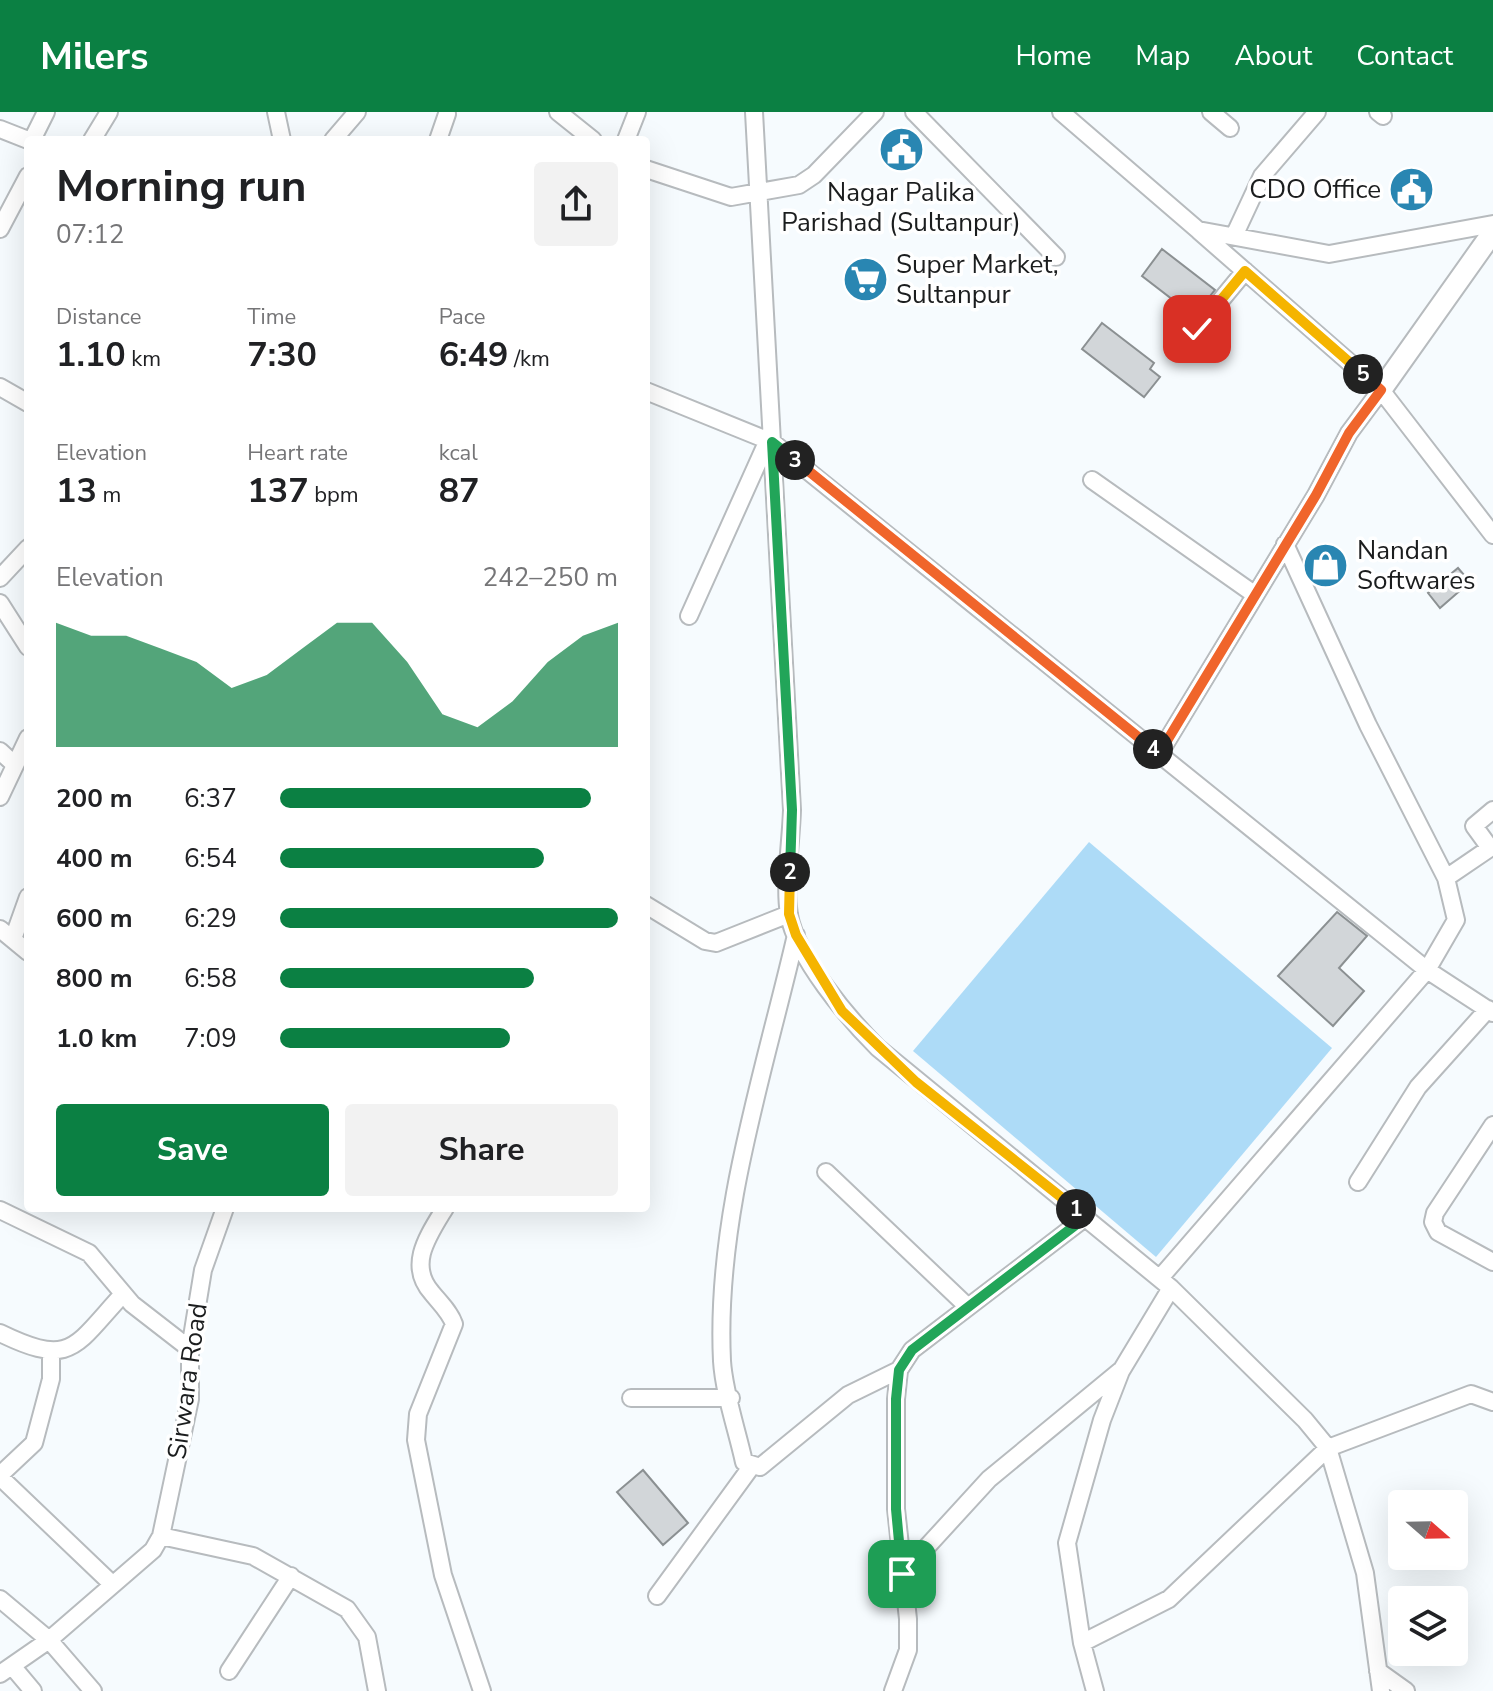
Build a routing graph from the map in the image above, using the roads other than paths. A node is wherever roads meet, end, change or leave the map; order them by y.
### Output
1 (46, 112) edge
2 (109, 112) edge
3 (276, 112) edge
4 (357, 112) edge
5 (558, 112) edge
6 (637, 112) edge
7 (754, 112) edge
8 (875, 112) edge
9 (914, 112) edge
10 (1061, 112) edge
11 (1211, 112) edge
12 (1317, 112) edge
13 (447, 114) dead end
14 (1230, 128) dead end
15 (0, 129) edge
16 (32, 136) edge
17 (94, 136) edge
18 (281, 136) edge
19 (337, 136) edge
20 (439, 136) edge
21 (588, 136) edge
22 (628, 136) edge
23 (24, 138) edge
24 (650, 170) edge
25 (24, 184) edge
26 (758, 190) junction
27 (1493, 224) edge
28 (0, 229) edge
29 (1198, 230) junction
30 (1493, 232) edge
31 (1234, 236) junction
32 (1056, 257) dead end
33 (1245, 271) junction
34 (1197, 329) dead end
35 (0, 387) edge
36 (1381, 390) junction
37 (650, 393) edge
38 (24, 401) edge
39 (770, 441) junction
40 (1092, 480) dead end
41 (1493, 535) edge
42 (1285, 544) junction
43 (24, 552) edge
44 (0, 578) edge
45 (1254, 594) junction
46 (0, 603) edge
47 (689, 616) dead end
48 (24, 641) edge
49 (24, 746) edge
50 (0, 751) edge
51 (1159, 754) junction
52 (15, 765) junction
53 (0, 797) edge
54 (1493, 810) edge
55 (1446, 878) junction
56 (24, 904) edge
57 (650, 907) edge
58 (789, 914) junction
59 (6, 934) edge
60 (796, 935) junction
61 (24, 949) edge
62 (1427, 970) junction
63 (1490, 1011) edge
64 (1493, 1125) edge
65 (826, 1172) dead end
66 (1358, 1182) dead end
67 (0, 1210) edge
68 (224, 1212) edge
69 (443, 1212) edge
70 (1086, 1217) junction
71 (1493, 1262) edge
72 (1165, 1283) junction
73 (123, 1294) junction
74 (968, 1307) junction
75 (0, 1333) edge
76 (190, 1349) junction
77 (51, 1353) junction
78 (899, 1370) junction
79 (1121, 1371) junction
80 (631, 1398) dead end
81 (731, 1398) junction
82 (1493, 1402) edge
83 (1328, 1448) junction
84 (751, 1467) junction
85 (0, 1476) edge
86 (161, 1536) junction
87 (902, 1574) junction
88 (291, 1576) junction
89 (112, 1584) junction
90 (657, 1596) dead end
91 (0, 1599) edge
92 (49, 1640) junction
93 (1082, 1643) junction
94 (6, 1670) edge
95 (229, 1671) dead end
96 (1378, 1671) junction
97 (33, 1691) edge
98 (93, 1691) edge
99 (377, 1691) edge
100 (482, 1691) edge
101 (893, 1691) edge
102 (1095, 1691) edge
103 (1381, 1691) edge
104 (1406, 1691) edge

1 - 16 street
2 - 17 street
3 - 18 street
4 - 19 street
5 - 21 street
6 - 22 street
7 - 26 street
8 - 26 street
9 - 32 street
10 - 29 street
11 - 14 street
12 - 31 street
13 - 20 street
15 - 23 street
24 - 26 street
25 - 28 street
26 - 39 street
27 - 31 street
29 - 31 street
29 - 33 street
30 - 36 main road
33 - 34 street
33 - 36 street
35 - 38 street
36 - 41 street
36 - 42 street
37 - 39 street
39 - 47 street
39 - 51 street
39 - 58 street
40 - 45 street
42 - 45 street
42 - 55 street
43 - 44 street
45 - 51 street
46 - 48 street
49 - 52 street
50 - 52 street
51 - 62 street
52 - 53 street
54 - 55 street
55 - 62 street
56 - 59 street
57 - 58 street
58 - 60 street
59 - 61 street
60 - 70 street
60 - 81 street
62 - 63 street
62 - 72 street
63 - 66 street
64 - 71 street
65 - 74 street
67 - 73 street
68 - 76 street, Sirwara Road
69 - 100 street
70 - 72 street
70 - 74 street
72 - 79 street
72 - 83 street
73 - 76 street
73 - 77 street
74 - 78 street
75 - 77 street
76 - 86 street, Sirwara Road
77 - 85 street
78 - 84 street
78 - 87 street
79 - 87 street
79 - 93 street
80 - 81 street
81 - 84 street
82 - 83 street
83 - 93 street
83 - 96 street
84 - 90 street
85 - 89 street
86 - 88 street
86 - 89 street
87 - 101 street
88 - 95 street
88 - 99 street
89 - 92 street
91 - 92 street
92 - 94 street
92 - 98 street
93 - 102 street
94 - 97 street
96 - 103 street
96 - 104 street

